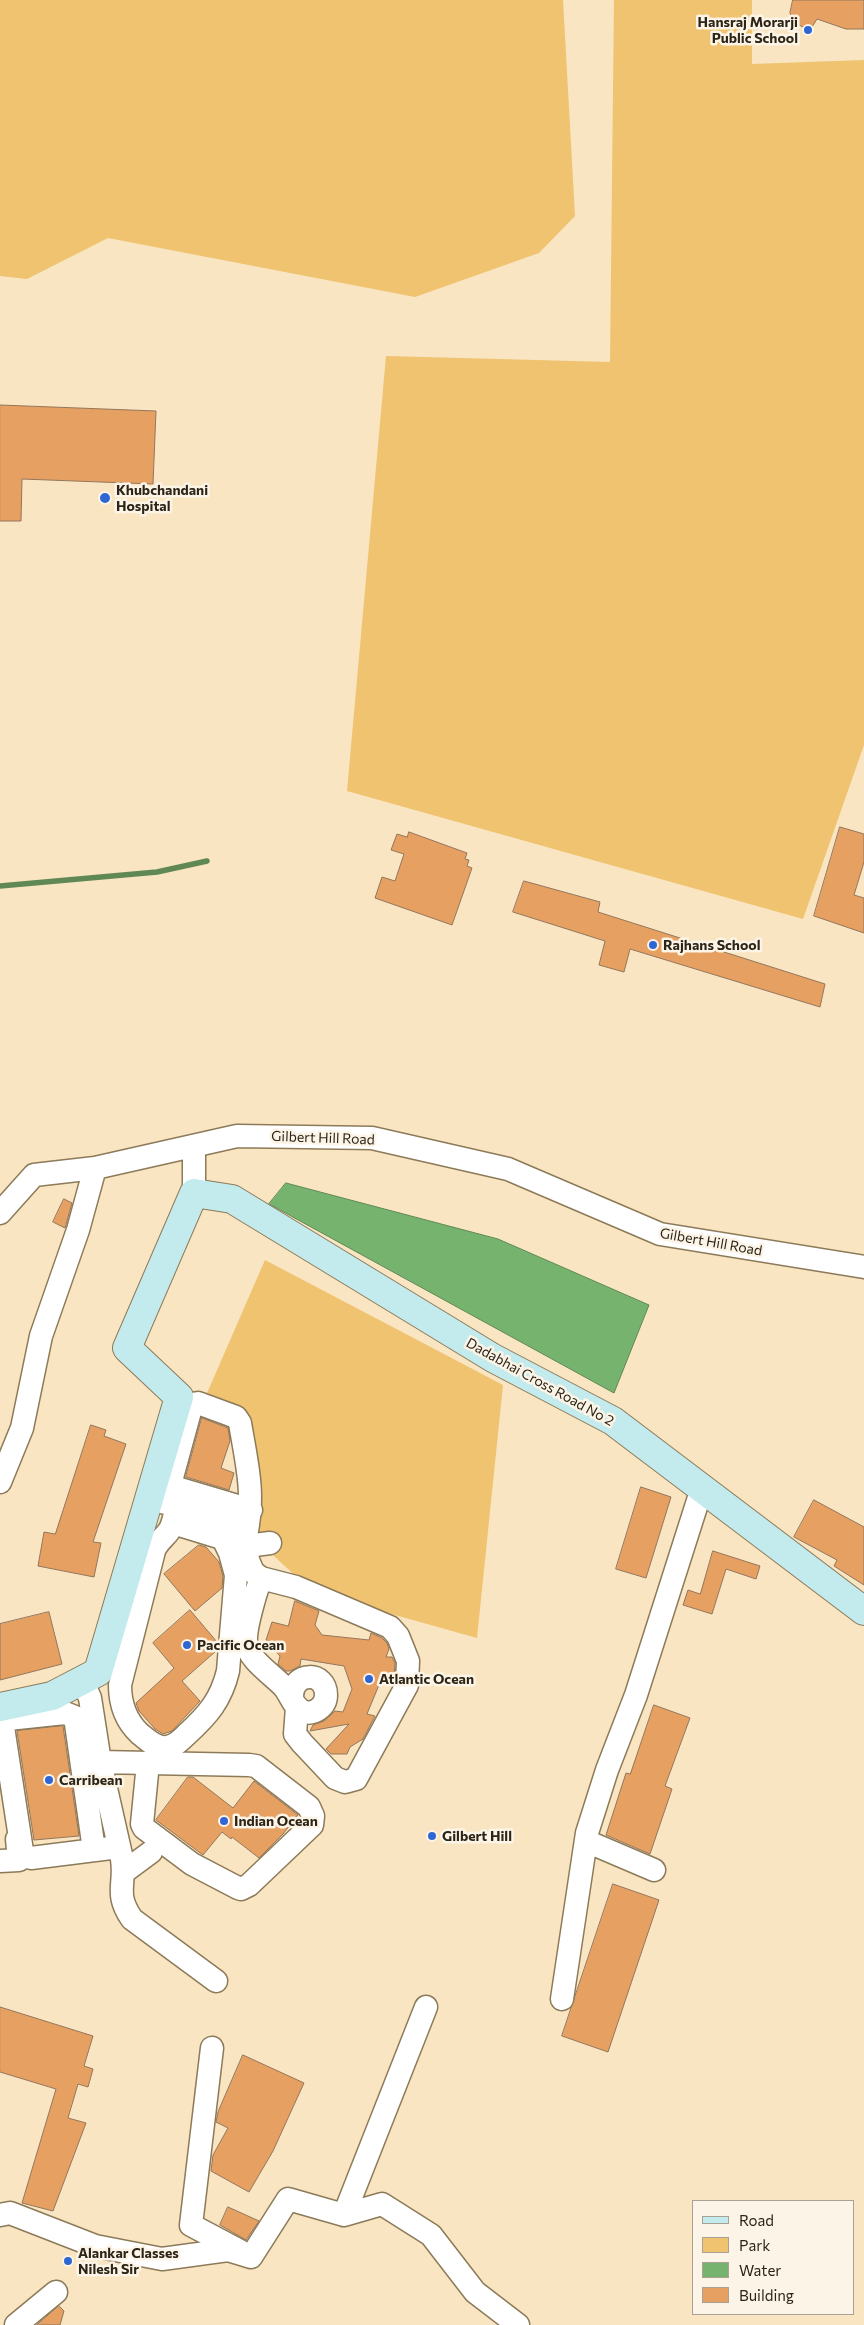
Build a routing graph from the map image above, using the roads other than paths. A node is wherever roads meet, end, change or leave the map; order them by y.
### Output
1 (194, 1146) junction
2 (95, 1168) junction
3 (194, 1193) junction
4 (0, 1214) edge
5 (864, 1268) edge
6 (0, 1482) edge
7 (702, 1488) junction
8 (174, 1503) junction
9 (251, 1510) junction
10 (218, 1528) junction
11 (247, 1541) junction
12 (270, 1543) dead end
13 (262, 1578) junction
14 (864, 1611) edge
15 (82, 1680) junction
16 (0, 1707) edge
17 (0, 1737) edge
18 (100, 1762) junction
19 (148, 1763) junction
20 (586, 1841) junction
21 (119, 1847) junction
22 (94, 1850) junction
23 (151, 1852) dead end
24 (0, 1861) edge
25 (654, 1870) dead end
26 (124, 1872) junction
27 (216, 1981) dead end
28 (562, 1999) dead end
29 (426, 2007) dead end
30 (212, 2048) dead end
31 (0, 2215) edge
32 (344, 2215) junction
33 (251, 2257) junction
34 (56, 2292) dead end
35 (16, 2325) edge
36 (518, 2325) edge

1 - 2 street, Gilbert Hill Road
1 - 3 street
1 - 5 street, Gilbert Hill Road
2 - 4 street, Gilbert Hill Road
2 - 6 street
3 - 7 street, Dadabhai Cross Road No 2
3 - 8 street
7 - 14 street, Dadabhai Cross Road No 2
7 - 20 street
8 - 9 street
8 - 9 street
8 - 10 street
8 - 10 street
8 - 15 street
9 - 11 street
10 - 11 street
11 - 12 street
11 - 13 street
13 - 13 street
15 - 16 street
15 - 18 street
17 - 24 street
18 - 19 street
18 - 21 street
19 - 19 street
20 - 25 street
20 - 28 street
21 - 22 street
21 - 26 street
22 - 22 street
23 - 26 street
26 - 27 street
29 - 32 street
30 - 33 street
31 - 33 street
32 - 33 street
32 - 36 street
34 - 35 street

